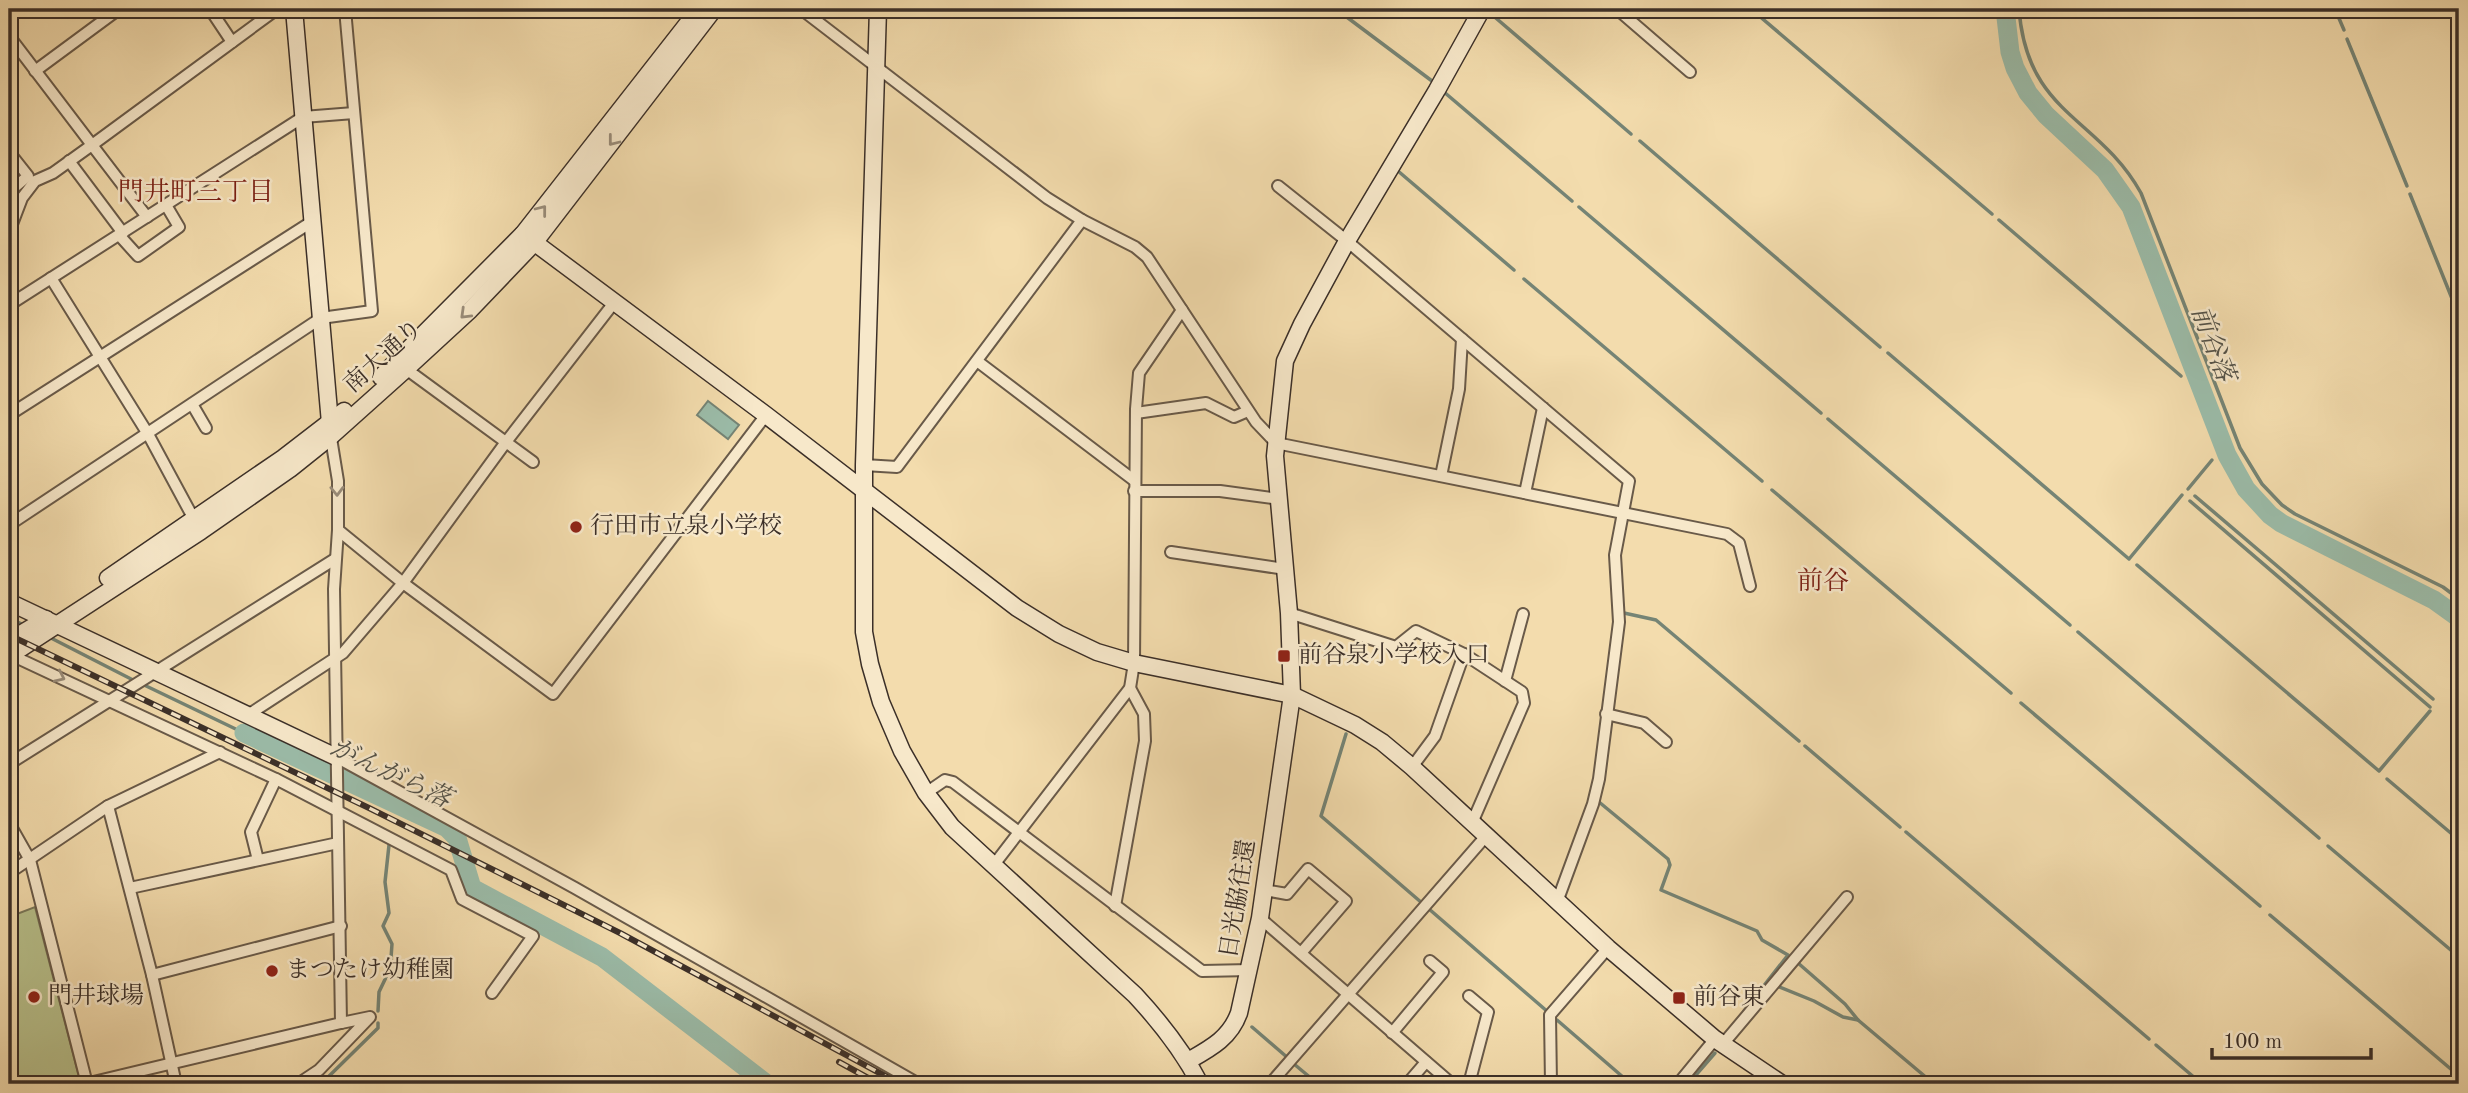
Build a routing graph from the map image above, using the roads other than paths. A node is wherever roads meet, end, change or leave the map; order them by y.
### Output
1 (119, 9) edge
2 (210, 9) edge
3 (277, 9) edge
4 (293, 9) edge
5 (345, 9) edge
6 (699, 9) edge
7 (714, 9) edge
8 (801, 9) edge
9 (878, 9) edge
10 (1482, 9) edge
11 (1617, 9) edge
12 (9, 36) edge
13 (232, 42) junction
14 (877, 67) junction
15 (35, 71) junction
16 (1690, 72) dead end
17 (354, 113) junction
18 (303, 117) junction
19 (92, 145) junction
20 (9, 152) edge
21 (69, 161) junction
22 (32, 179) junction
23 (1278, 186) dead end
24 (9, 192) edge
25 (166, 205) junction
26 (147, 217) junction
27 (1082, 220) junction
28 (313, 221) junction
29 (9, 232) edge
30 (121, 234) junction
31 (528, 238) junction
32 (1347, 241) junction
33 (51, 278) junction
34 (613, 304) junction
35 (9, 305) edge
36 (1182, 310) junction
37 (321, 318) junction
38 (1462, 339) junction
39 (100, 357) junction
40 (977, 361) junction
41 (402, 366) junction
42 (192, 404) junction
43 (1543, 408) junction
44 (1248, 411) junction
45 (1136, 413) junction
46 (9, 415) edge
47 (766, 415) junction
48 (206, 428) dead end
49 (330, 430) junction
50 (148, 434) junction
51 (506, 442) junction
52 (1276, 443) junction
53 (533, 462) dead end
54 (864, 465) junction
55 (1441, 476) junction
56 (1135, 486) junction
57 (864, 491) junction
58 (1525, 493) junction
59 (1279, 499) junction
60 (1623, 513) junction
61 (9, 525) edge
62 (198, 526) junction
63 (338, 530) junction
64 (1171, 552) dead end
65 (335, 559) junction
66 (1285, 569) junction
67 (403, 583) junction
68 (1750, 586) dead end
69 (9, 602) edge
70 (1289, 613) junction
71 (1523, 614) dead end
72 (41, 628) junction
73 (10, 650) edge
74 (1464, 654) junction
75 (336, 659) junction
76 (1134, 663) junction
77 (156, 672) junction
78 (1505, 681) junction
79 (1130, 688) junction
80 (1292, 695) junction
81 (109, 700) junction
82 (1606, 714) junction
83 (248, 715) junction
84 (1666, 742) dead end
85 (220, 752) junction
86 (336, 757) junction
87 (9, 764) edge
88 (1412, 767) junction
89 (276, 779) junction
90 (926, 793) junction
91 (108, 806) junction
92 (338, 812) junction
93 (9, 823) edge
94 (1472, 823) junction
95 (1019, 832) junction
96 (1486, 836) junction
97 (338, 843) junction
98 (30, 860) junction
99 (258, 860) junction
100 (993, 866) junction
101 (9, 873) edge
102 (130, 888) junction
103 (1264, 890) junction
104 (1847, 897) dead end
105 (1557, 902) junction
106 (1115, 906) junction
107 (1260, 918) junction
108 (341, 926) junction
109 (1608, 948) junction
110 (1301, 953) junction
111 (1430, 961) dead end
112 (1250, 970) junction
113 (152, 975) junction
114 (492, 993) dead end
115 (1348, 995) junction
116 (1469, 996) dead end
117 (341, 1023) junction
118 (1392, 1032) junction
119 (1719, 1041) junction
120 (1188, 1061) junction
121 (1426, 1062) junction
122 (172, 1065) junction
123 (86, 1084) edge
124 (176, 1084) edge
125 (298, 1084) edge
126 (919, 1084) edge
127 (1200, 1084) edge
128 (1270, 1084) edge
129 (1407, 1084) edge
130 (1452, 1084) edge
131 (1469, 1084) edge
132 (1551, 1084) edge
133 (1678, 1084) edge
134 (1782, 1084) edge

1 - 15 street
2 - 13 street
3 - 13 street
4 - 18 street
5 - 17 street
31 -> 6 street, 南大通り
7 -> 31 street, 南大通り
8 - 14 street
9 - 14 street
10 - 32 street, 日光脇往還
11 - 16 street
12 - 15 street
13 - 19 street
14 - 27 street
14 - 54 street
15 - 19 street
17 - 18 street
17 - 37 street
18 - 25 street
18 - 28 street
19 - 21 street
19 - 26 street
20 - 22 street
21 - 22 street
21 - 30 street
22 - 24 street
22 - 29 street
23 - 32 street
25 - 26 street
25 - 30 street
26 - 30 street
27 - 36 street
27 - 40 street
28 - 37 street
28 - 39 street
30 - 33 street
31 - 34 street
31 - 41 street, 南大通り
32 - 38 street
32 - 52 street, 日光脇往還
33 - 35 street
33 - 39 street
34 - 47 street
34 - 51 street
36 - 44 street
36 - 45 street
37 - 42 street
37 - 49 street
38 - 43 street
38 - 55 street
39 - 46 street
39 - 50 street
40 - 54 street
40 - 56 street
41 - 49 street, 南大通り
41 - 51 street
42 - 48 street
42 - 50 street
43 - 58 street
43 - 60 street
44 - 45 street
44 - 52 street
45 - 56 street
47 - 57 street
47 - 67 street
49 - 62 street, 南大通り
49 -> 63 street
50 - 61 street
50 - 62 street
51 - 53 street
51 - 67 street
52 - 55 street
52 - 59 street, 日光脇往還
54 - 57 street
55 - 58 street
56 - 59 street
56 - 76 street
57 - 76 street
57 - 90 street
58 - 60 street
59 - 66 street, 日光脇往還
60 - 68 street
60 - 82 street
62 - 72 street, 南大通り
63 - 65 street
63 - 67 street
64 - 66 street
65 - 75 street
65 - 77 street
66 - 70 street, 日光脇往還
67 - 75 street
69 - 72 street
70 - 74 street
70 - 80 street, 日光脇往還
71 - 78 street
72 - 73 street, 南大通り
72 - 77 street
73 -> 81 street
74 - 78 street
74 - 88 street
75 - 83 street
75 - 86 street
76 - 79 street
76 - 80 street
77 - 81 street
77 - 83 street
78 - 94 street
79 - 95 street
79 - 106 street
80 - 88 street
80 - 103 street, 日光脇往還
81 - 85 street
81 - 87 street
82 - 84 street
82 - 105 street
83 - 86 street
85 - 89 street
85 - 91 street
86 - 92 street
86 - 126 street
88 - 94 street
89 - 92 street
89 - 99 street
90 - 95 street
90 - 100 street
91 - 98 street
91 - 102 street
92 - 97 street
92 - 114 street
93 - 98 street
94 - 96 street
95 - 100 street
95 - 106 street
96 - 105 street
96 - 115 street
97 - 99 street
97 - 108 street
98 - 101 street
98 - 123 street
99 - 102 street
100 - 120 street
102 - 113 street
103 - 107 street, 日光脇往還
103 - 110 street
104 - 119 street
105 - 109 street
106 - 112 street
107 - 110 street
107 - 112 street, 日光脇往還
108 - 113 street
108 - 117 street
109 - 119 street
109 - 132 street
110 - 115 street
111 - 118 street
112 - 120 street, 日光脇往還
113 - 122 street
115 - 118 street
115 - 128 street
116 - 131 street
117 - 122 street
117 - 125 street
118 - 121 street
119 - 133 street
119 - 134 street
120 - 127 street
121 - 129 street
121 - 130 street
122 - 123 street
122 - 124 street

